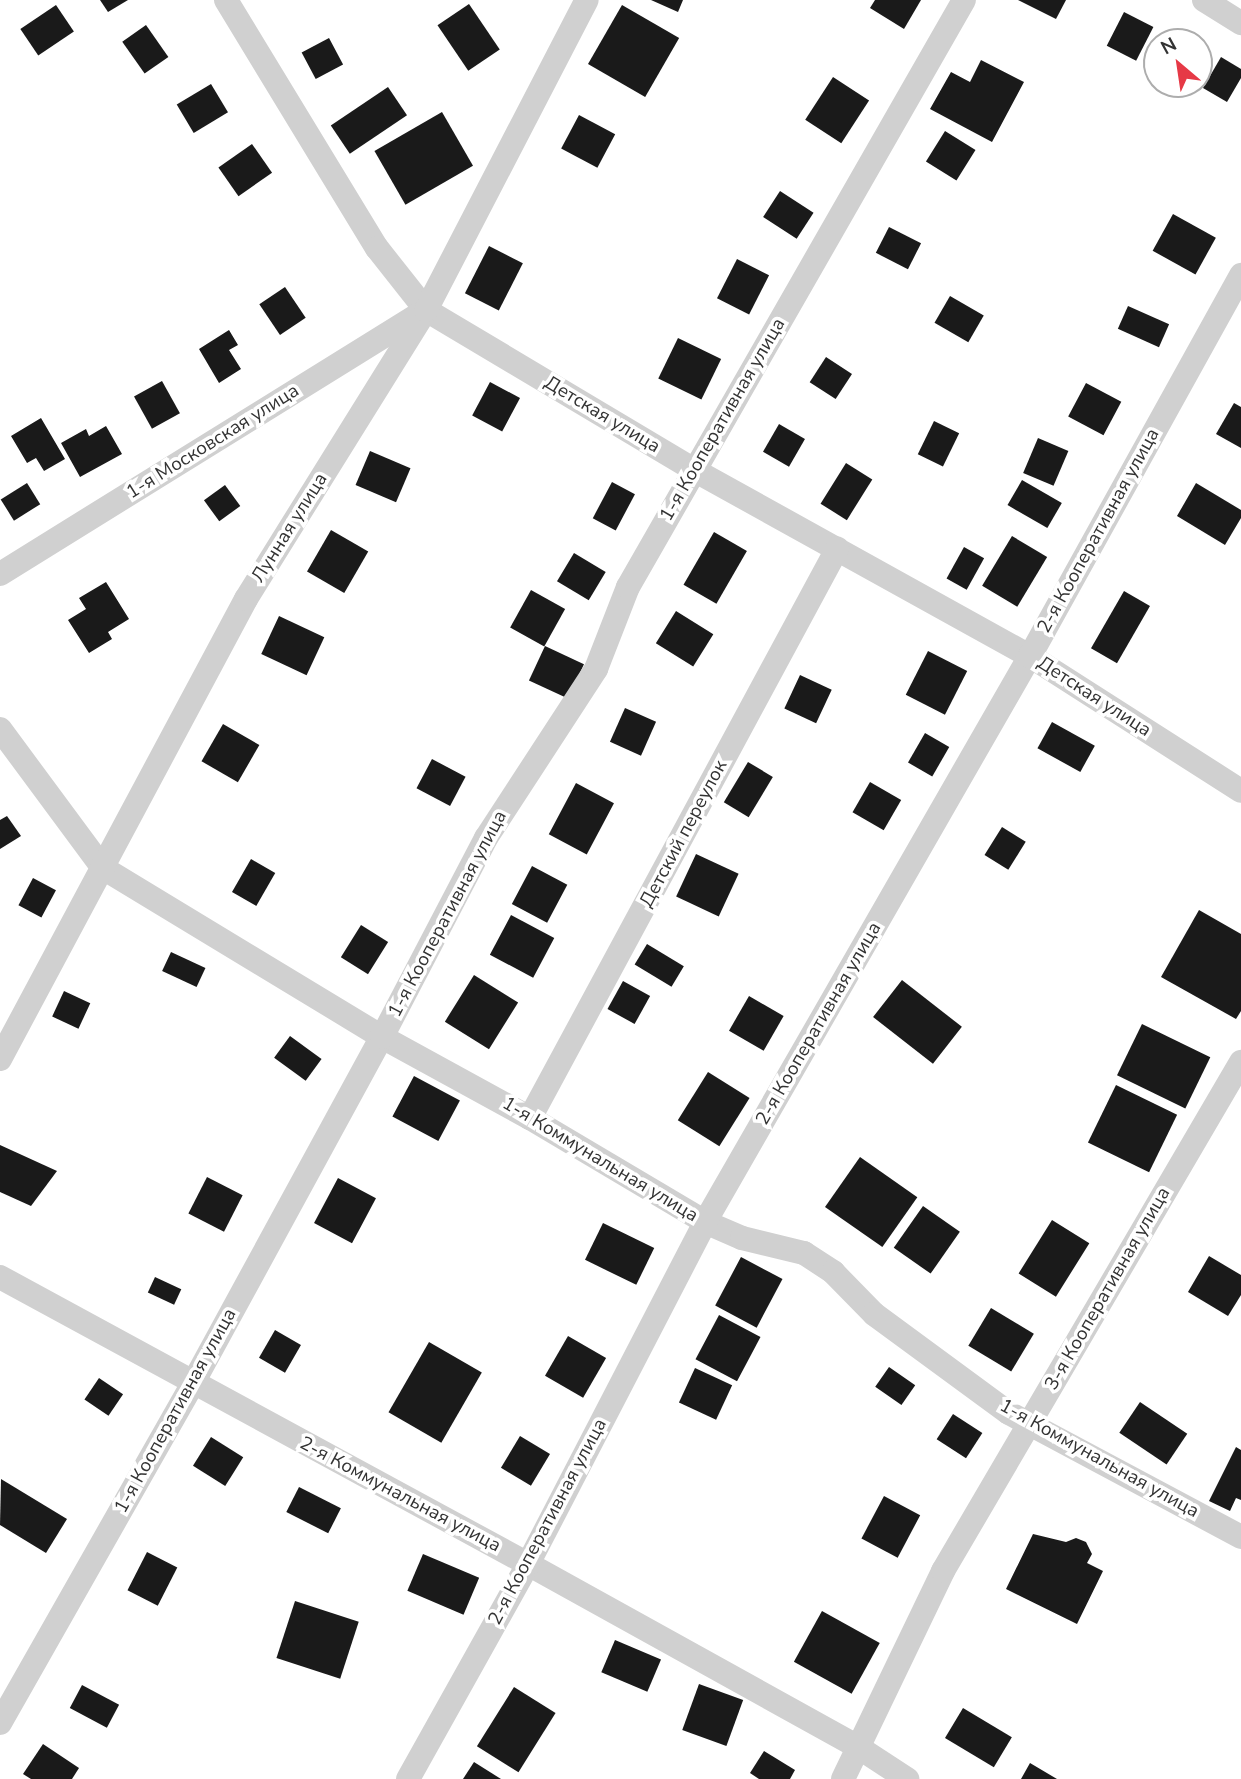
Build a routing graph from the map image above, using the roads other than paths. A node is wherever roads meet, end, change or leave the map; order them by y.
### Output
1 (226, 0) edge
2 (587, 0) edge
3 (964, 0) edge
4 (1204, 0) edge
5 (1241, 23) edge
6 (1241, 275) edge
7 (426, 310) junction
8 (694, 470) junction
9 (837, 549) junction
10 (0, 574) edge
11 (1030, 656) junction
12 (0, 729) edge
13 (1241, 791) edge
14 (103, 868) junction
15 (382, 1037) junction
16 (0, 1059) edge
17 (1241, 1062) edge
18 (530, 1118) junction
19 (705, 1222) junction
20 (0, 1277) edge
21 (193, 1383) junction
22 (1030, 1423) junction
23 (1241, 1537) edge
24 (528, 1564) junction
25 (0, 1723) edge
26 (858, 1748) junction
27 (408, 1779) edge
28 (843, 1779) edge
29 (908, 1779) edge

1 - 7 street, Детская улица
2 - 7 street, Лунная улица
3 - 8 street, 1-я Кооперативная улица
4 - 5 street
6 - 11 street, 2-я Кооперативная улица
7 - 8 street, Детская улица
7 - 10 street, 1-я Московская улица
7 - 14 street, Лунная улица
8 - 9 street, Детская улица
8 - 15 street, 1-я Кооперативная улица
9 - 11 street, Детская улица
9 - 18 street, Детский переулок
11 - 13 street, Детская улица
11 - 19 street, 2-я Кооперативная улица
12 - 14 street, 1-я Коммунальная улица
14 - 15 street, 1-я Коммунальная улица
14 - 16 street, Лунная улица
15 - 18 street, 1-я Коммунальная улица
15 - 21 street, 1-я Кооперативная улица
17 - 22 street, 3-я Кооперативная улица
18 - 19 street, 1-я Коммунальная улица
19 - 22 street, 1-я Коммунальная улица
19 - 24 street, 2-я Кооперативная улица
20 - 21 street, 2-я Коммунальная улица
21 - 24 street, 2-я Коммунальная улица
21 - 25 street, 1-я Кооперативная улица
22 - 23 street, 1-я Коммунальная улица
22 - 26 street, 3-я Кооперативная улица
24 - 26 street, 2-я Коммунальная улица
24 - 27 street, 2-я Кооперативная улица
26 - 28 street, 3-я Кооперативная улица
26 - 29 street, 2-я Коммунальная улица

